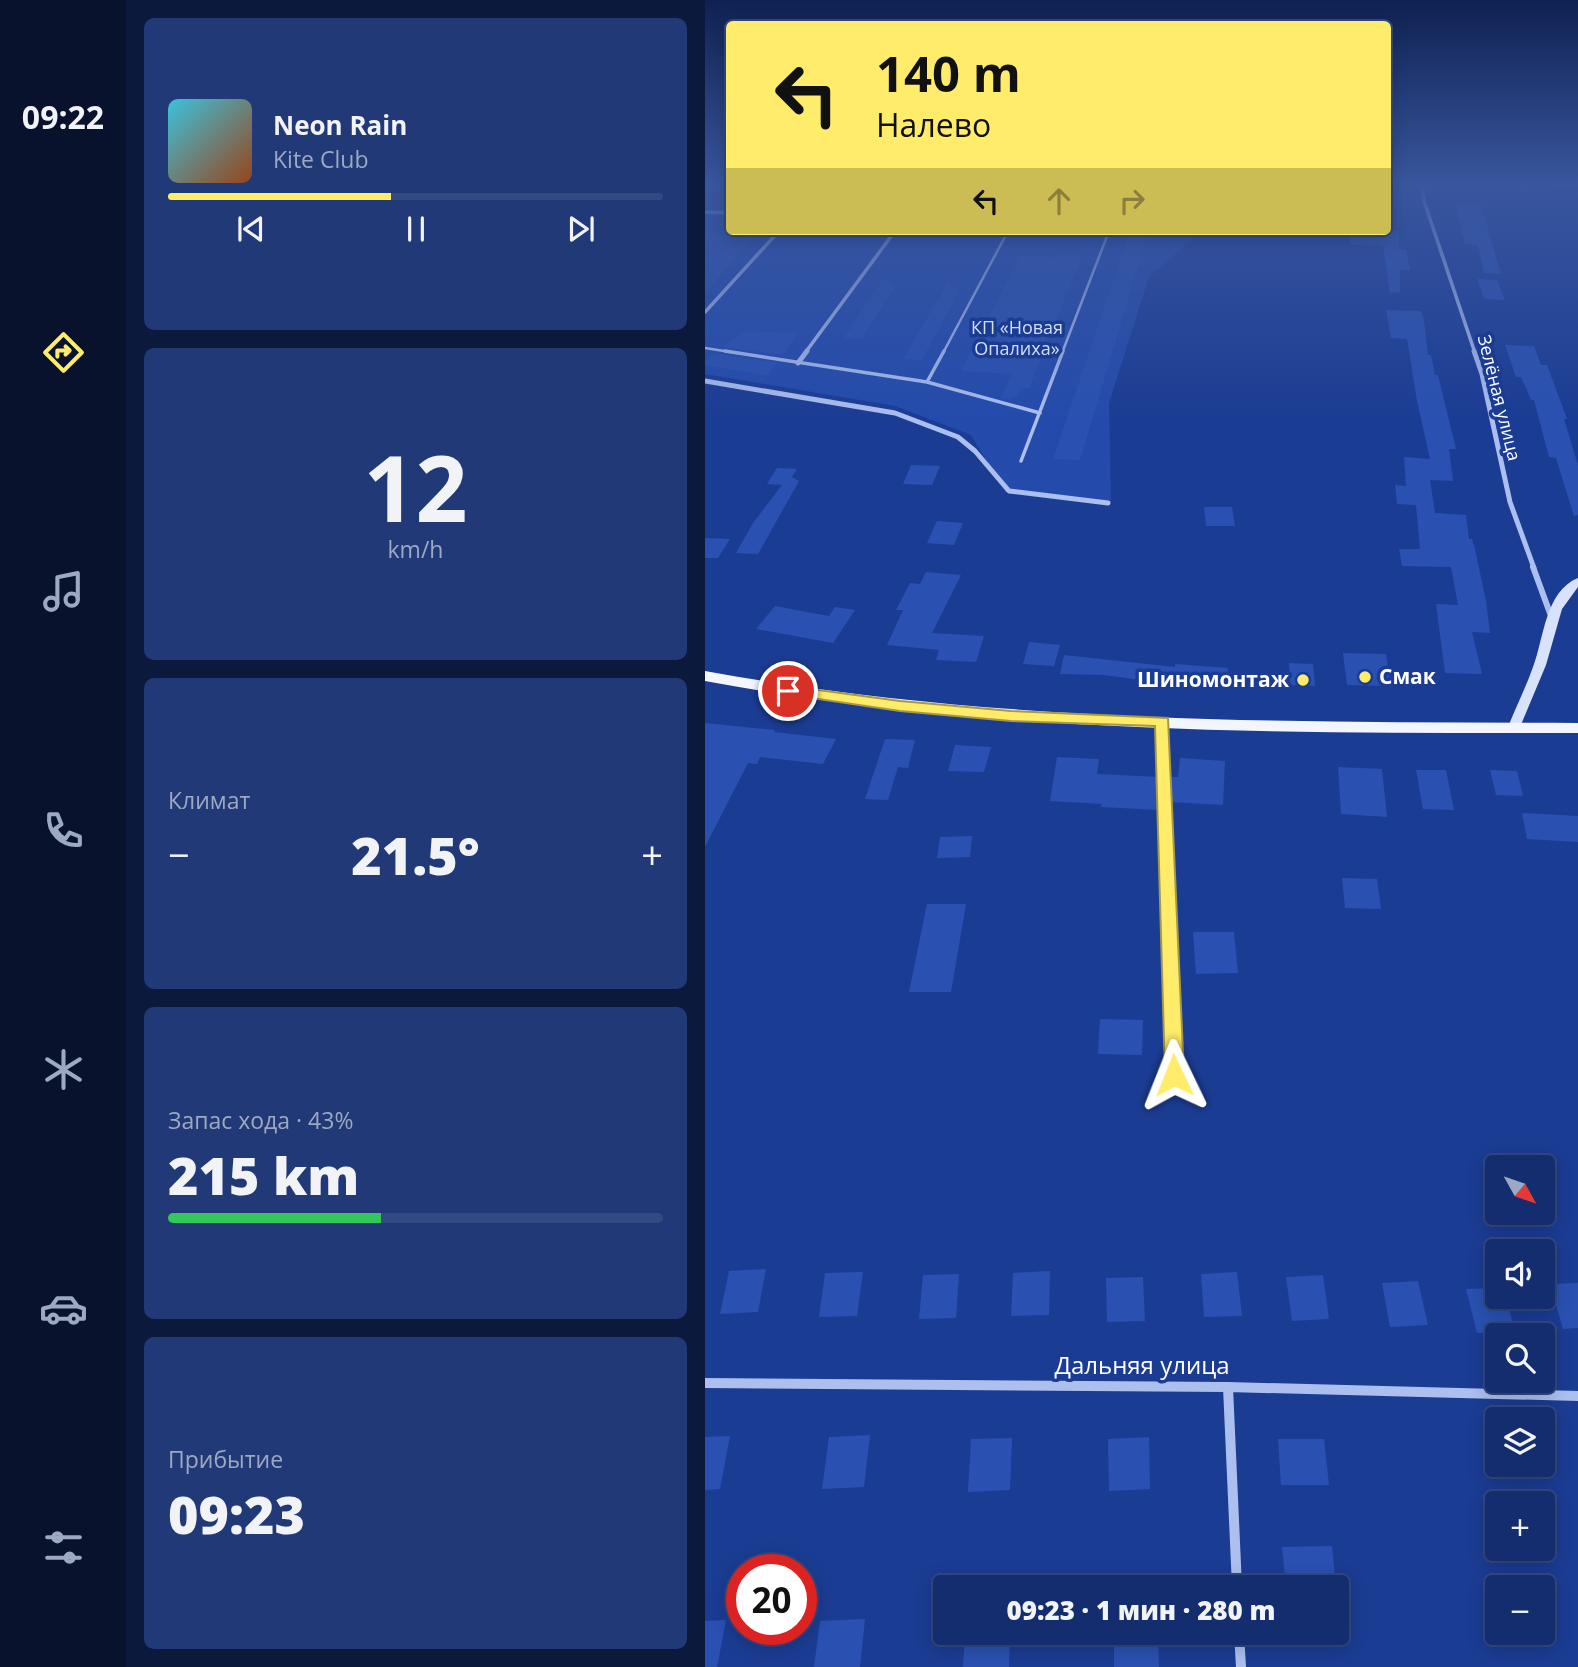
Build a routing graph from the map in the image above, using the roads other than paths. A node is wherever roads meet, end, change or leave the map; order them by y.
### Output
1 (750, 263) edge
2 (872, 263) edge
3 (991, 263) edge
4 (1097, 263) edge
5 (1445, 263) edge
6 (705, 312) edge
7 (705, 348) edge
8 (798, 363) junction
9 (705, 381) edge
10 (927, 382) junction
11 (1040, 413) junction
12 (1021, 461) dead end
13 (1108, 503) dead end
14 (1578, 581) edge
15 (1551, 616) junction
16 (705, 676) edge
17 (1162, 722) junction
18 (1514, 727) junction
19 (1578, 727) edge
20 (1174, 1075) dead end
21 (705, 1382) edge
22 (1228, 1387) junction
23 (1578, 1396) edge
24 (1236, 1575) edge
25 (1240, 1645) edge
26 (1241, 1667) edge

1 - 6 street
2 - 8 street
3 - 10 lane
4 - 11 lane
5 - 15 street, Зелёная улица
7 - 8 lane
8 - 10 lane
9 - 13 street
10 - 11 lane
11 - 12 lane
14 - 15 street
15 - 18 street
16 - 17 main road
17 - 18 main road
17 - 20 lane
18 - 19 main road
21 - 22 street, Дальняя улица
22 - 23 street, Дальняя улица
22 - 24 street
25 - 26 street

